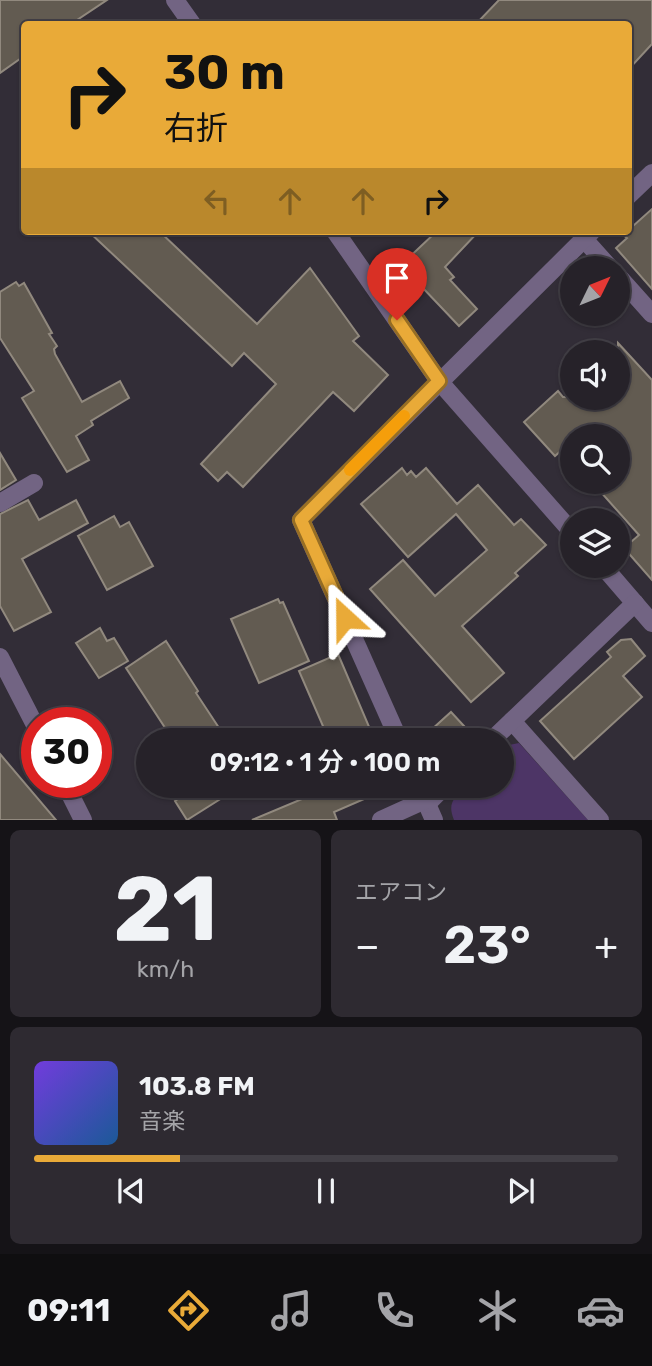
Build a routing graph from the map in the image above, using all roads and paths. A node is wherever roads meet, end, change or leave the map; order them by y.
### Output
1 (174, 0) edge
2 (189, 21) edge
3 (652, 173) edge
4 (632, 192) edge
5 (338, 235) edge
6 (588, 235) edge
7 (602, 256) edge
8 (630, 289) edge
9 (652, 314) edge
10 (439, 381) junction
11 (34, 483) dead end
12 (0, 503) edge
13 (560, 518) edge
14 (613, 578) edge
15 (635, 603) junction
16 (652, 623) edge
17 (0, 657) edge
18 (26, 707) edge
19 (512, 721) junction
20 (394, 728) edge
21 (505, 728) edge
22 (72, 798) edge
23 (426, 802) edge
24 (83, 820) edge
25 (381, 820) edge
26 (600, 820) edge

1 - 2 street
3 - 4 street
5 - 10 street
6 - 7 street
6 - 10 street
8 - 9 street
10 - 13 street
10 - 20 street
11 - 12 street
14 - 15 street
15 - 16 street
15 - 19 street
17 - 18 street
19 - 21 street
19 - 26 street
22 - 24 street
23 - 25 street

